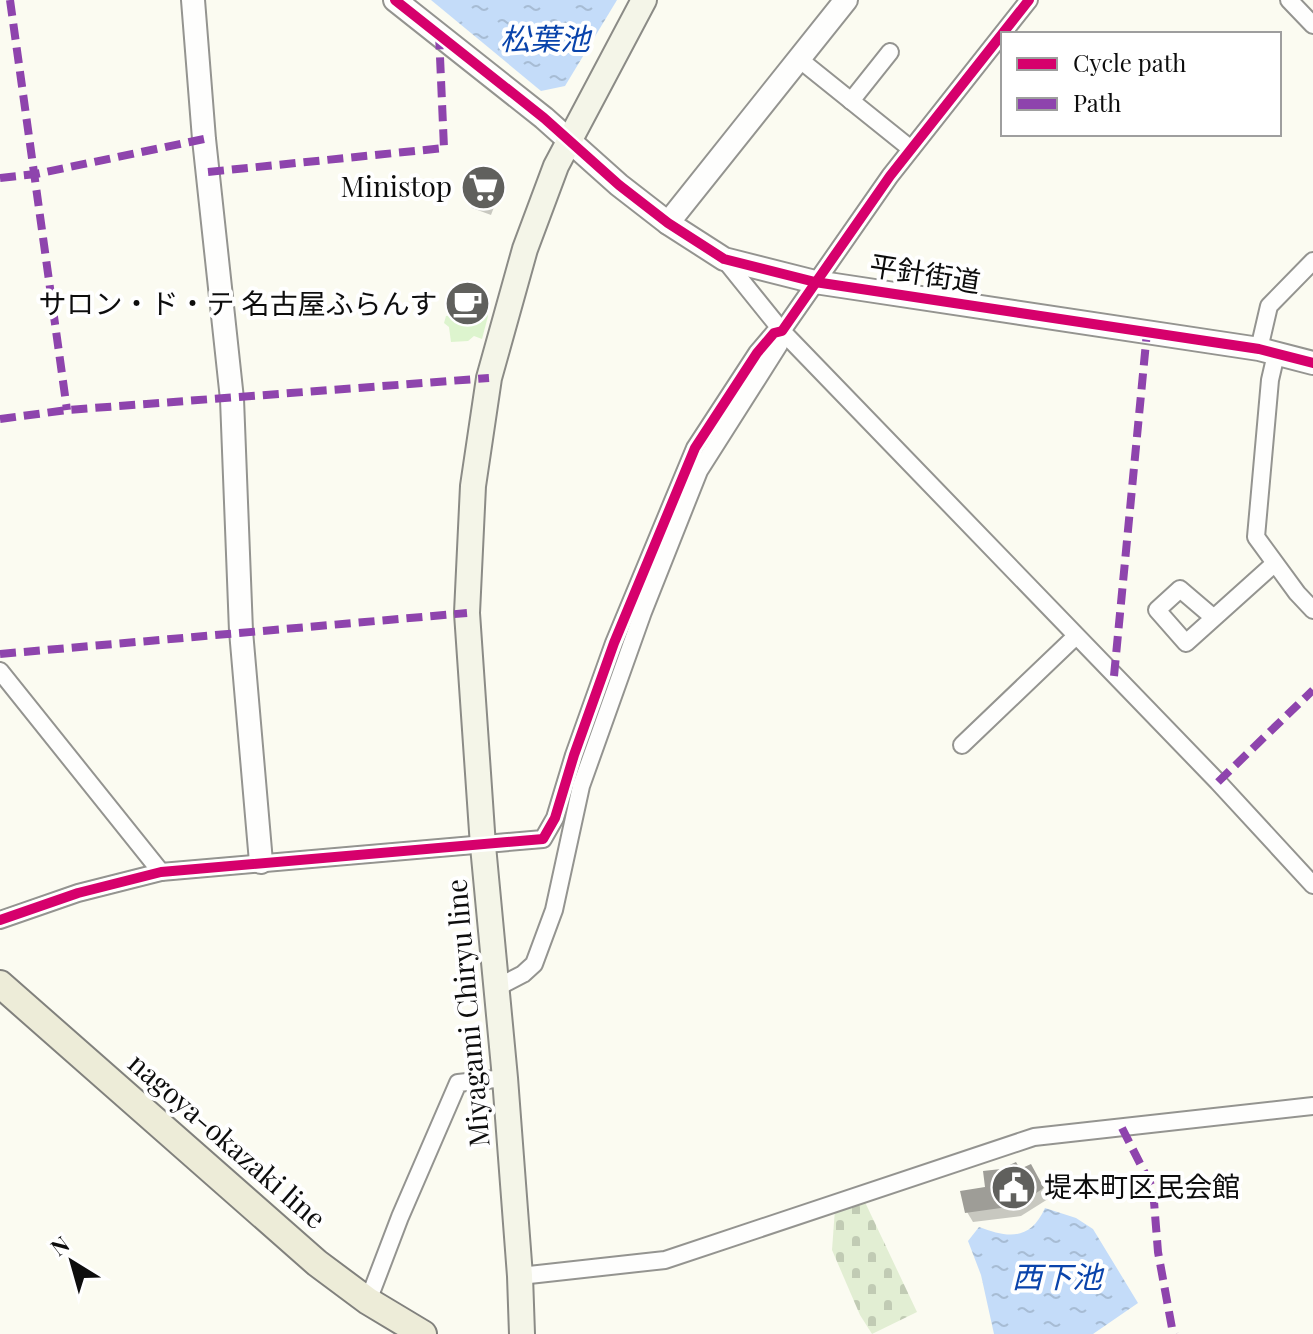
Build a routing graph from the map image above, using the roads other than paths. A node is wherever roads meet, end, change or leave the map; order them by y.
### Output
1 (193, 0) edge
2 (395, 0) edge
3 (644, 0) edge
4 (846, 0) edge
5 (1029, 0) edge
6 (1289, 0) edge
7 (1313, 25) edge
8 (1004, 32) edge
9 (1001, 35) edge
10 (890, 52) dead end
11 (799, 59) junction
12 (851, 101) junction
13 (568, 141) junction
14 (911, 149) junction
15 (668, 223) junction
16 (724, 259) junction
17 (1313, 261) edge
18 (815, 282) junction
19 (782, 331) junction
20 (1268, 352) junction
21 (1313, 363) edge
22 (1274, 564) junction
23 (1313, 610) edge
24 (1214, 618) dead end
25 (1076, 636) junction
26 (0, 671) edge
27 (962, 745) dead end
28 (483, 846) junction
29 (261, 862) junction
30 (161, 872) junction
31 (1313, 885) edge
32 (0, 920) edge
33 (0, 984) edge
34 (498, 987) junction
35 (505, 1078) junction
36 (1313, 1106) edge
37 (520, 1276) junction
38 (368, 1301) junction
39 (423, 1334) edge
40 (522, 1334) edge

1 - 29 street
2 - 13 street, 平針街道
3 - 13 main road, Miyagami Chiryu line
4 - 11 street
5 - 8 street
6 - 7 street
9 - 14 street
10 - 12 street
11 - 12 street
11 - 15 street
12 - 14 street
13 - 15 street, 平針街道
13 - 28 main road, Miyagami Chiryu line
14 - 18 street
15 - 16 street, 平針街道
16 - 18 street, 平針街道
16 - 19 street
17 - 20 street
18 - 19 street
18 - 20 street, 平針街道
19 - 25 street
19 - 28 street
19 - 34 street
20 - 21 street, 平針街道
20 - 22 street
22 - 23 street
22 - 24 street
25 - 27 street
25 - 31 street
26 - 30 street
28 - 29 street
28 - 34 main road, Miyagami Chiryu line
29 - 30 street
30 - 32 street
33 - 38 main road, nagoya-okazaki line
34 - 35 main road, Miyagami Chiryu line
35 - 37 main road, Miyagami Chiryu line
35 - 38 street
36 - 37 street
37 - 40 main road, Miyagami Chiryu line
38 - 39 main road, nagoya-okazaki line

